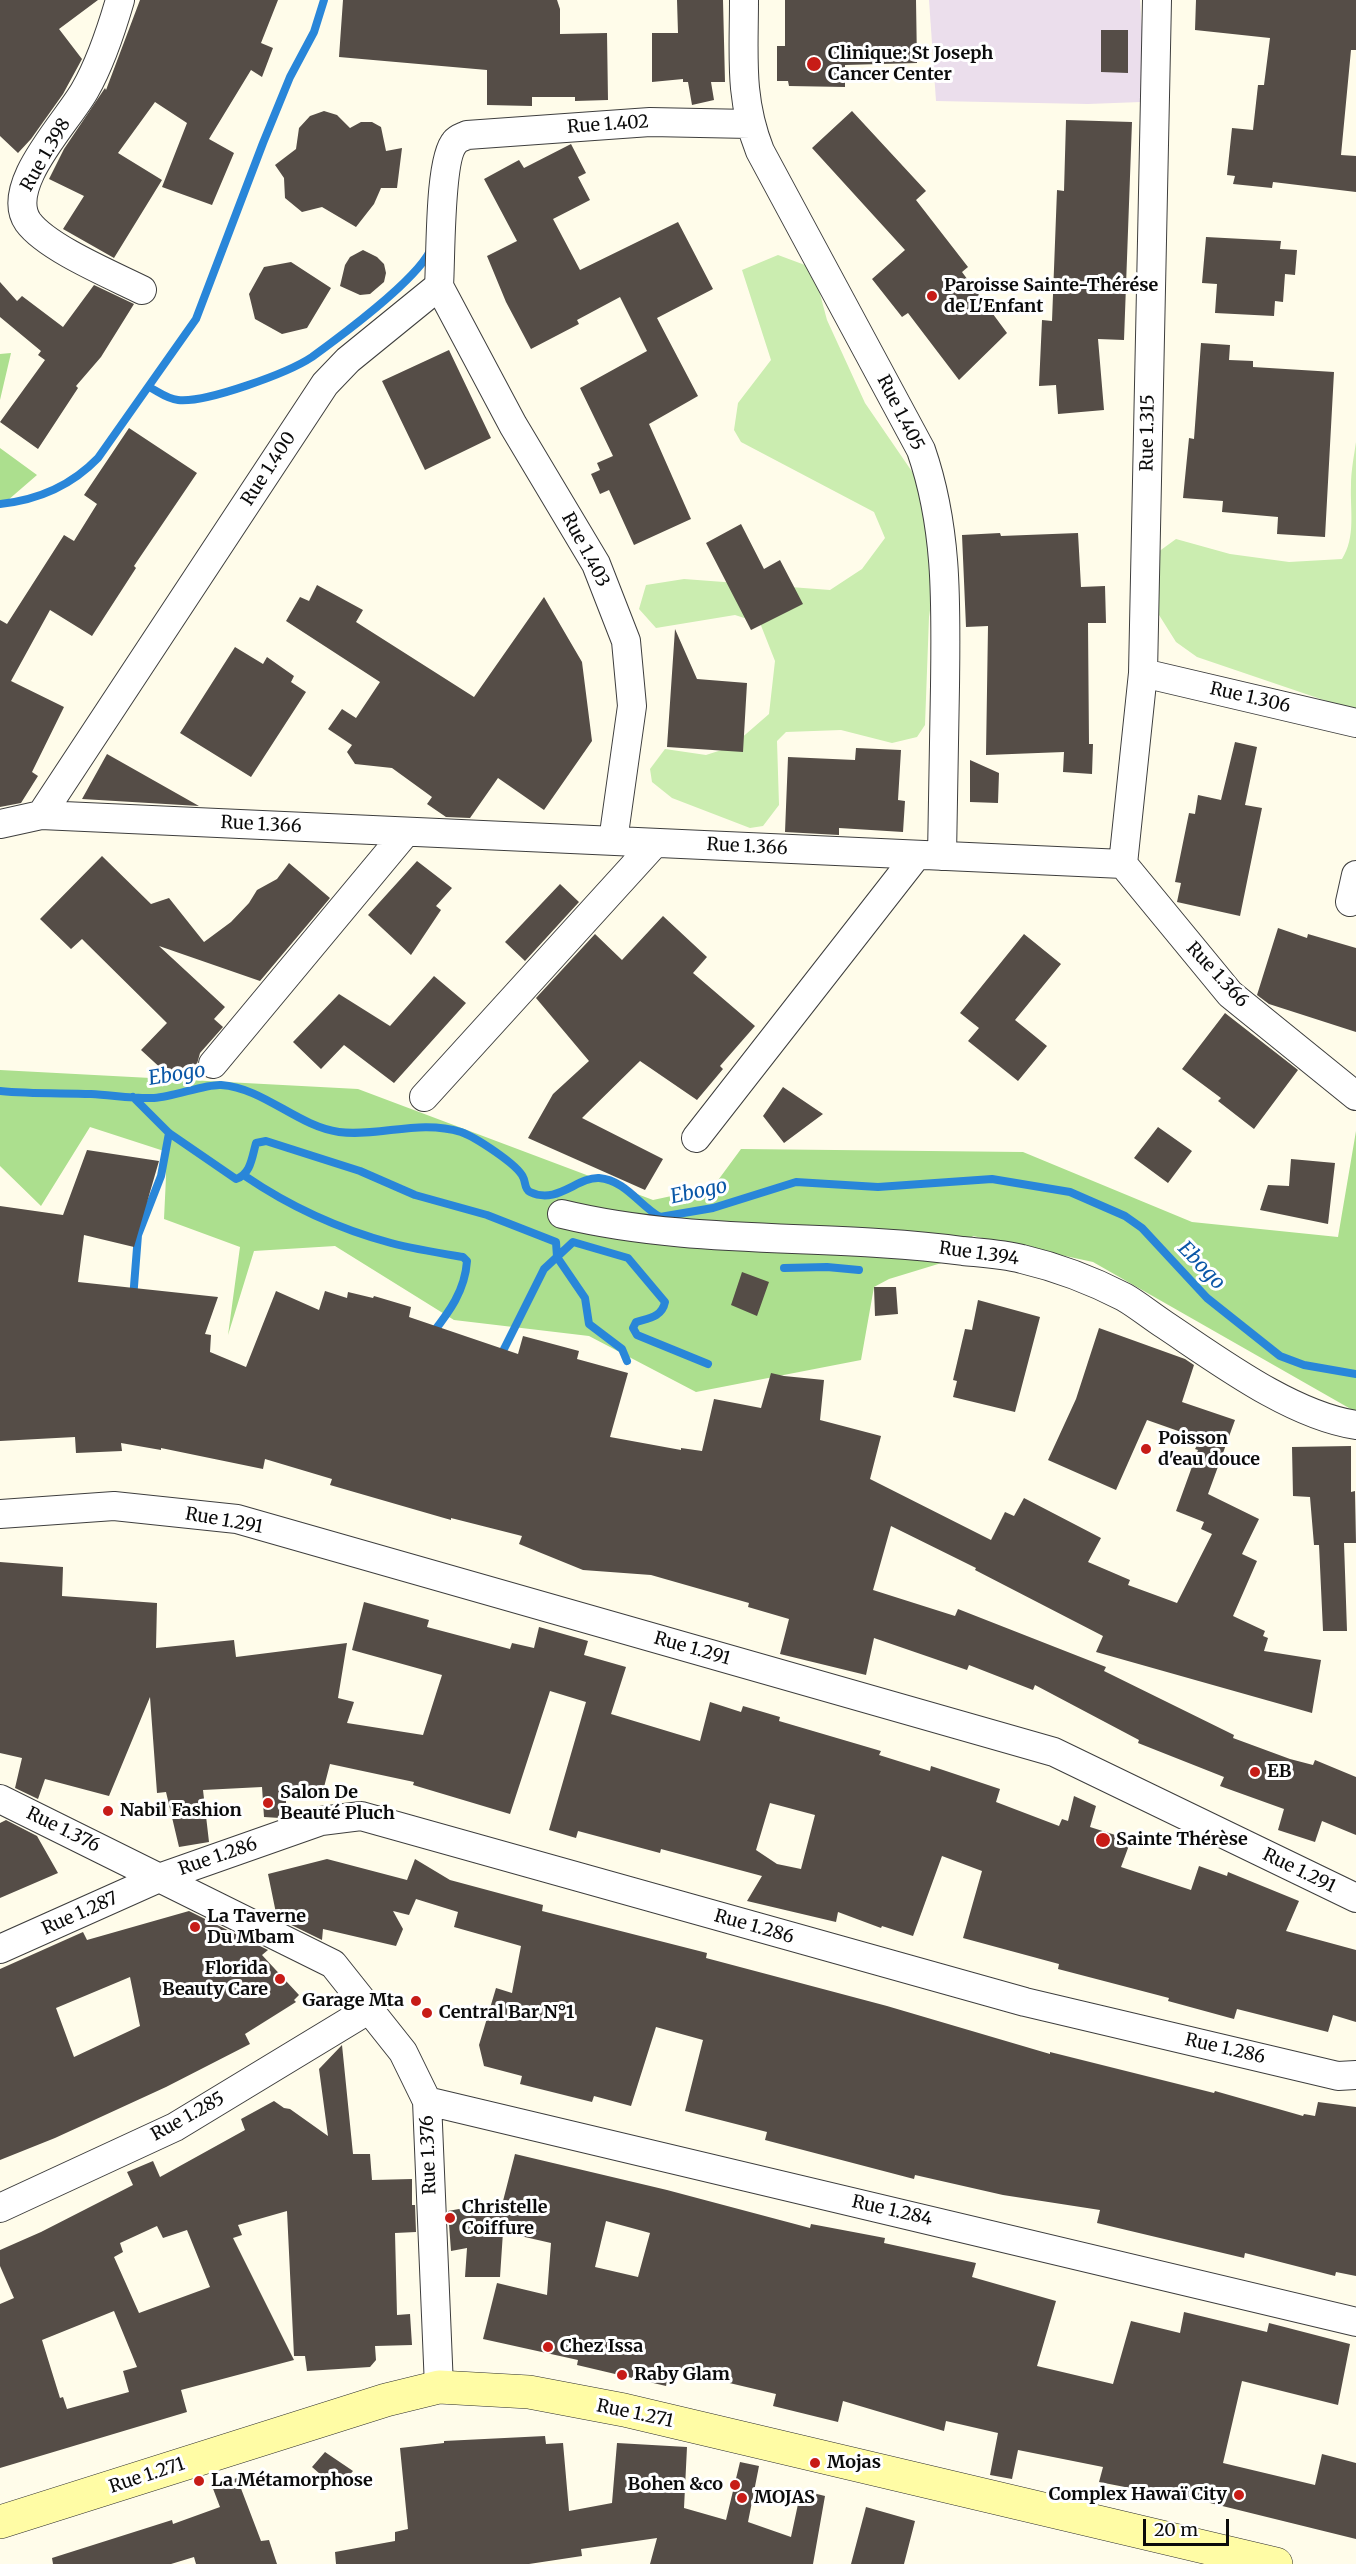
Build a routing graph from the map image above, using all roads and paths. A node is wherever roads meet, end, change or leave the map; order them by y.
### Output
1 (120, 0) edge
2 (744, 0) edge
3 (1157, 0) edge
4 (750, 124) junction
5 (440, 286) junction
6 (142, 290) dead end
7 (1143, 673) junction
8 (1356, 723) edge
9 (41, 815) junction
10 (0, 824) edge
11 (406, 832) junction
12 (614, 841) junction
13 (655, 843) junction
14 (930, 856) junction
15 (1123, 864) junction
16 (213, 1064) dead end
17 (1356, 1096) edge
18 (424, 1097) dead end
19 (696, 1138) dead end
20 (562, 1214) dead end
21 (1356, 1425) edge
22 (0, 1514) edge
23 (0, 1799) edge
24 (159, 1878) junction
25 (1356, 1898) edge
26 (0, 1949) edge
27 (368, 2010) junction
28 (1356, 2076) edge
29 (427, 2101) junction
30 (0, 2208) edge
31 (1356, 2322) edge
32 (439, 2387) junction
33 (0, 2522) edge
34 (1276, 2564) edge

1 - 6 street, Rue 1.398
2 - 4 street, Rue 1.405
3 - 7 street, Rue 1.315
4 - 5 street, Rue 1.402
4 - 14 street, Rue 1.405
5 - 9 street, Rue 1.400
5 - 12 street, Rue 1.403
7 - 8 street, Rue 1.306
7 - 15 street, Rue 1.315
9 - 10 street, Rue 1.366
9 - 11 street, Rue 1.366
11 - 12 street, Rue 1.366
11 - 16 street
12 - 13 street, Rue 1.366
13 - 14 street, Rue 1.366
13 - 18 street
14 - 15 street, Rue 1.366
14 - 19 street
15 - 17 street, Rue 1.366
20 - 21 street, Rue 1.394
22 - 25 street, Rue 1.291
23 - 24 street, Rue 1.376
24 - 26 street, Rue 1.287
24 - 27 street, Rue 1.376
24 - 28 street, Rue 1.286
27 - 29 street, Rue 1.376
27 - 30 street, Rue 1.285
29 - 31 street, Rue 1.284
29 - 32 street, Rue 1.376
32 - 33 street, Rue 1.271
32 - 34 street, Rue 1.271

